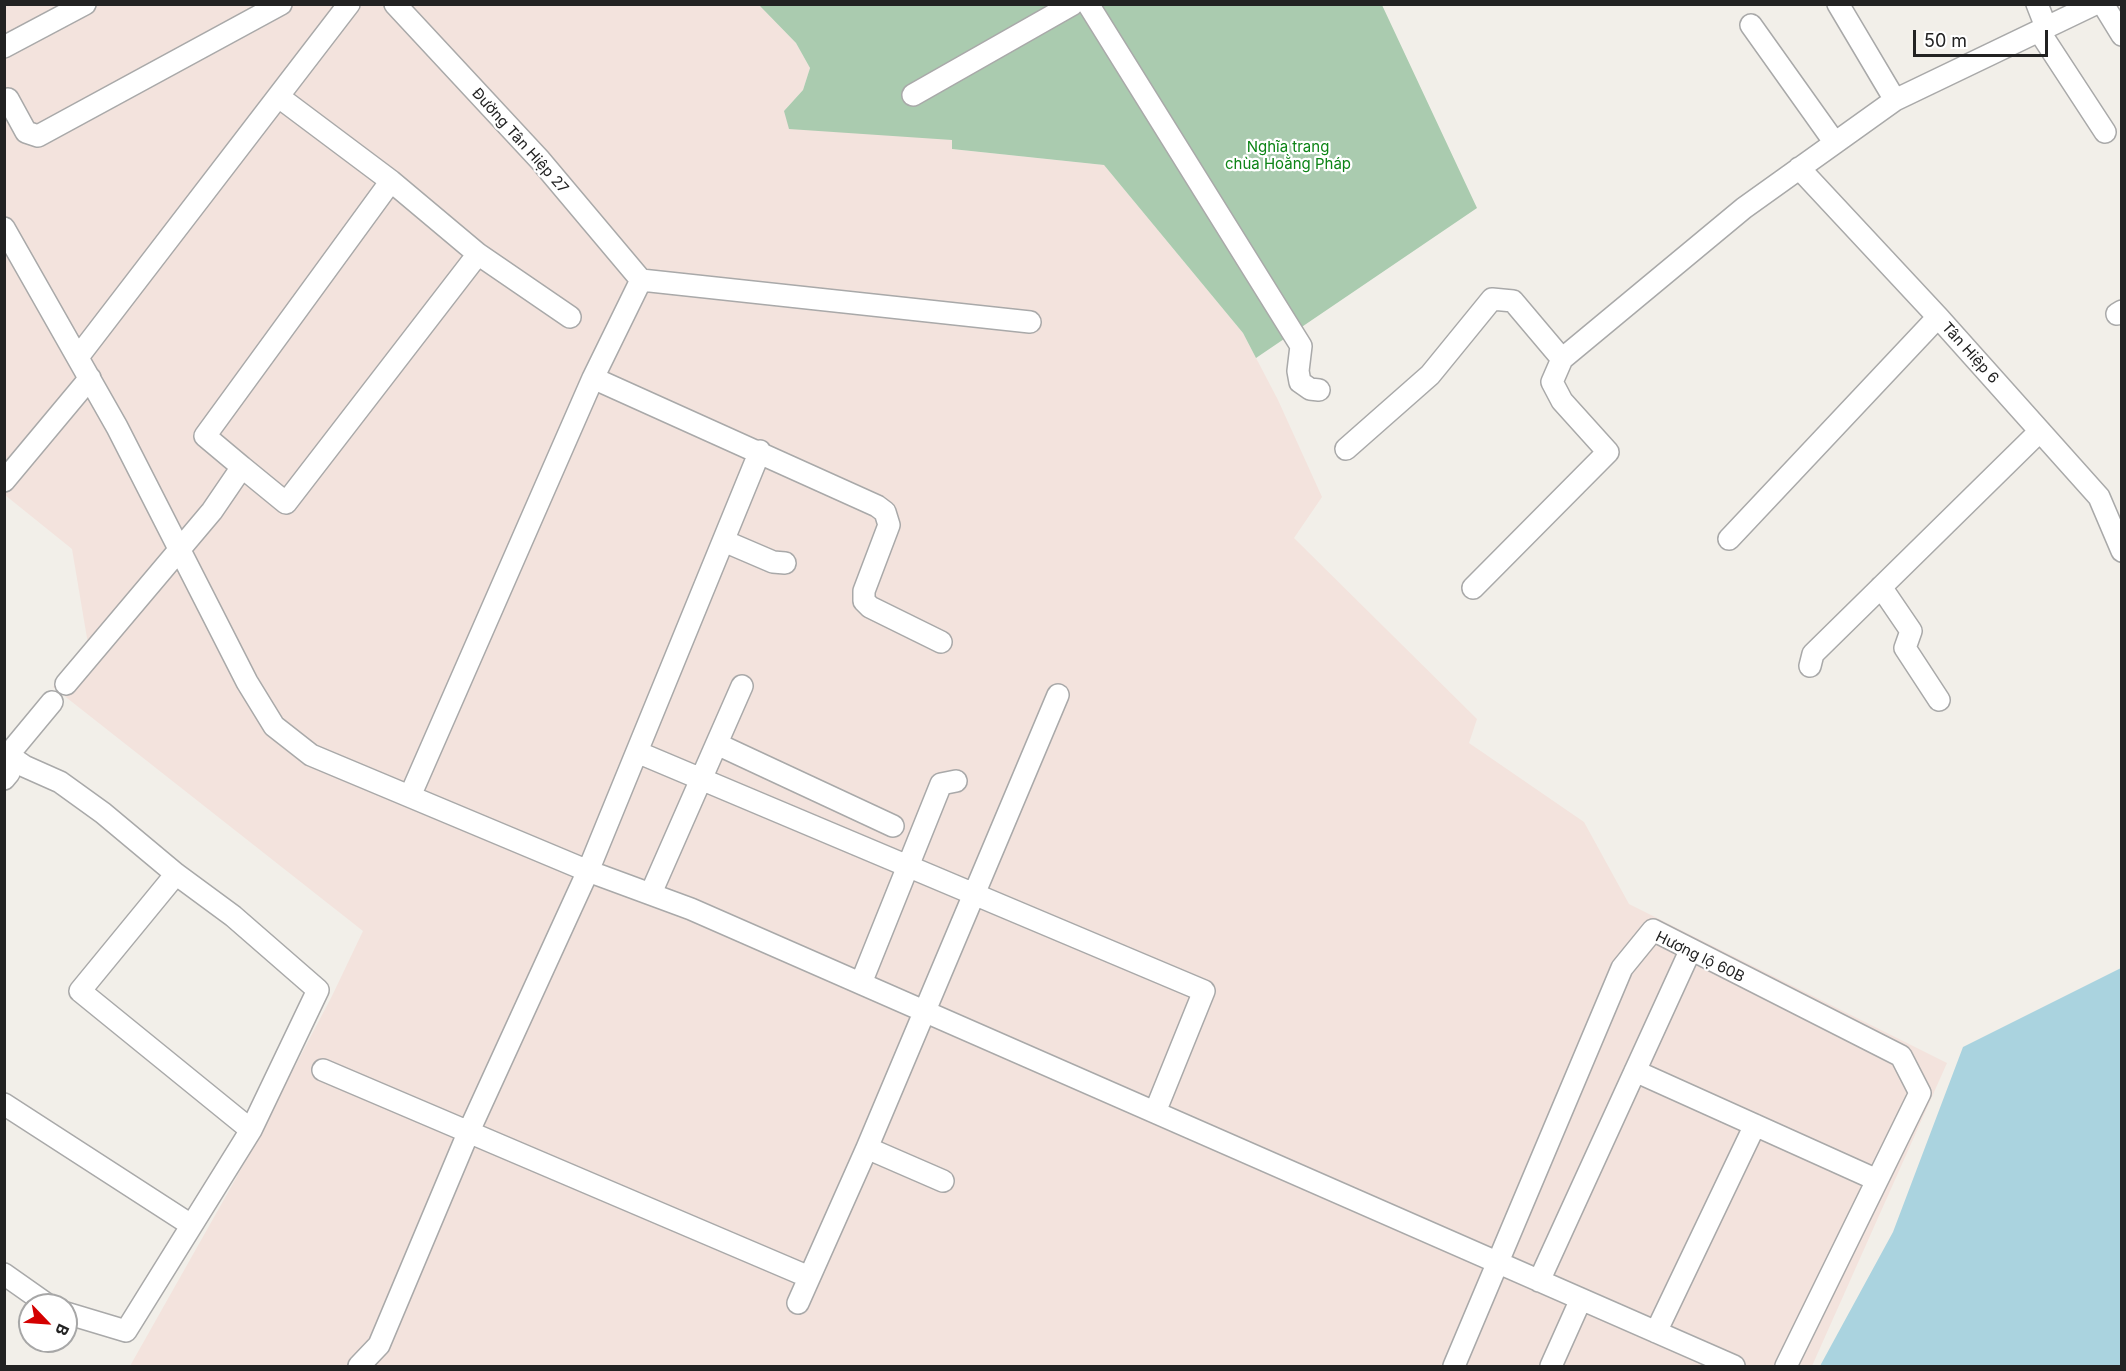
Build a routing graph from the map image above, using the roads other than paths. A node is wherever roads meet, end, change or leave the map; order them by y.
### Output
1 (85, 4) edge
2 (281, 4) edge
3 (349, 4) edge
4 (395, 4) edge
5 (1073, 4) edge
6 (1088, 4) edge
7 (1838, 4) edge
8 (2037, 4) edge
9 (2095, 4) edge
10 (2103, 4) edge
11 (1751, 25) dead end
12 (2043, 29) junction
13 (2121, 35) edge
14 (4, 47) edge
15 (913, 95) dead end
16 (279, 97) junction
17 (6, 98) edge
18 (1895, 100) junction
19 (2105, 132) dead end
20 (1834, 143) junction
21 (1799, 168) junction
22 (391, 181) junction
23 (4, 228) edge
24 (478, 254) junction
25 (641, 280) junction
26 (570, 317) dead end
27 (1938, 317) junction
28 (1030, 321) dead end
29 (78, 357) junction
30 (1562, 359) junction
31 (90, 378) junction
32 (593, 378) junction
33 (1319, 390) dead end
34 (2040, 431) junction
35 (1346, 449) dead end
36 (760, 451) junction
37 (242, 468) junction
38 (4, 481) edge
39 (1729, 539) dead end
40 (724, 541) junction
41 (180, 546) junction
42 (2121, 551) edge
43 (785, 563) dead end
44 (1881, 587) junction
45 (1473, 588) dead end
46 (941, 642) dead end
47 (1810, 666) dead end
48 (66, 684) dead end
49 (742, 686) dead end
50 (1058, 695) dead end
51 (1939, 700) dead end
52 (52, 702) dead end
53 (717, 744) junction
54 (637, 752) junction
55 (6, 754) edge
56 (4, 779) edge
57 (701, 779) junction
58 (956, 781) dead end
59 (410, 796) junction
60 (893, 826) dead end
61 (907, 867) junction
62 (588, 871) junction
63 (176, 874) junction
64 (651, 893) junction
65 (973, 895) junction
66 (1690, 951) junction
67 (861, 983) junction
68 (923, 1011) junction
69 (323, 1070) dead end
70 (1635, 1071) junction
71 (4, 1104) edge
72 (1155, 1112) junction
73 (1755, 1125) junction
74 (251, 1130) junction
75 (470, 1131) junction
76 (867, 1148) junction
77 (1877, 1180) junction
78 (943, 1181) dead end
79 (191, 1225) junction
80 (1498, 1262) junction
81 (4, 1274) edge
82 (809, 1276) junction
83 (1539, 1281) junction
84 (31, 1293) edge
85 (1581, 1299) junction
86 (798, 1302) dead end
87 (78, 1317) edge
88 (1656, 1332) junction
89 (359, 1366) edge
90 (1454, 1366) edge
91 (1551, 1366) edge
92 (1734, 1366) edge
93 (1786, 1366) edge

1 - 14 street
2 - 17 street
3 - 16 street
4 - 25 street, Đường Tân Hiệp 27
5 - 15 street
6 - 33 street
7 - 18 street
8 - 12 street
9 - 12 street
10 - 13 street
11 - 20 street
12 - 18 street
12 - 19 street
16 - 22 street
16 - 29 street
18 - 20 street
20 - 21 street
21 - 27 street, Tân Hiệp 6
21 - 30 street
22 - 24 street
22 - 37 street
23 - 29 street
24 - 26 street
24 - 37 street
25 - 28 street
25 - 32 street
27 - 34 street, Tân Hiệp 6
27 - 39 street
29 - 31 street
30 - 35 street
30 - 45 street
31 - 38 street
31 - 41 street
32 - 36 street
32 - 59 street
34 - 42 street, Tân Hiệp 6
34 - 44 street
36 - 40 street
36 - 46 street
37 - 41 street
40 - 43 street
40 - 54 street
41 - 48 street
41 - 59 street
44 - 47 street
44 - 51 street
49 - 53 street
50 - 65 street
52 - 55 street
53 - 57 street
53 - 60 street
54 - 57 street
54 - 62 street
55 - 56 street
55 - 63 street
57 - 61 street
57 - 64 street
58 - 61 street
59 - 62 street
61 - 65 street
61 - 67 street
62 - 64 street
62 - 75 street
63 - 74 street
63 - 74 street
64 - 67 street
65 - 68 street
65 - 72 street
66 - 70 street
66 - 77 street, Hương lộ 60B
66 - 80 street, Hương lộ 60B
67 - 68 street
68 - 72 street
68 - 76 street
69 - 75 street
70 - 73 street
70 - 83 street
71 - 79 street
72 - 80 street
73 - 77 street
73 - 88 street
74 - 79 street
75 - 82 street
75 - 89 street
76 - 78 street
76 - 82 street
77 - 93 street, Hương lộ 60B
79 - 87 street
80 - 83 street
80 - 90 street
81 - 84 street
82 - 86 street
83 - 85 street
85 - 88 street
85 - 91 street
88 - 92 street

